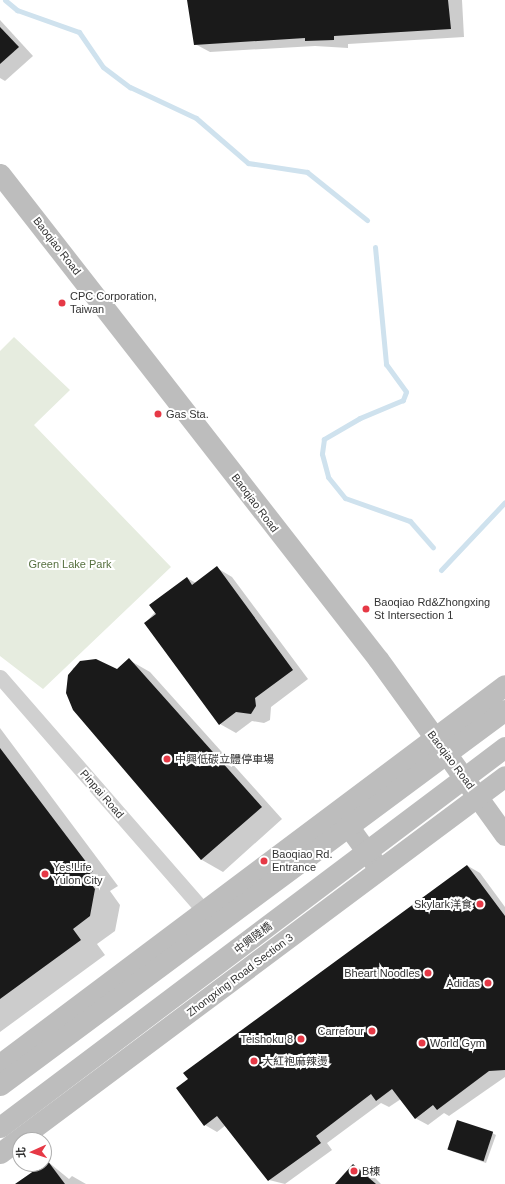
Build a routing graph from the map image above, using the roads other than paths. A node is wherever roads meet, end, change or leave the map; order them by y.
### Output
1 (0, 174) edge
2 (0, 677) edge
3 (502, 693) edge
4 (505, 710) edge
5 (433, 739) junction
6 (505, 747) edge
7 (505, 776) edge
8 (478, 796) junction
9 (337, 810) junction
10 (505, 835) edge
11 (379, 869) junction
12 (204, 911) junction
13 (0, 1064) edge
14 (0, 1085) edge
15 (0, 1127) edge
16 (0, 1153) edge

1 - 5 street, Baoqiao Road
2 - 12 street, Pinpai Road
3 - 5 street
4 - 14 street, bridge
5 - 8 street, Baoqiao Road
5 - 9 street
6 - 15 street, 中興陸橋, bridge
7 - 8 street, Zhongxing Road Section 3
8 - 10 street, Baoqiao Road
8 - 11 street, Zhongxing Road Section 3
9 - 11 street
9 - 12 street
11 - 16 street, Zhongxing Road Section 3
12 - 13 street

